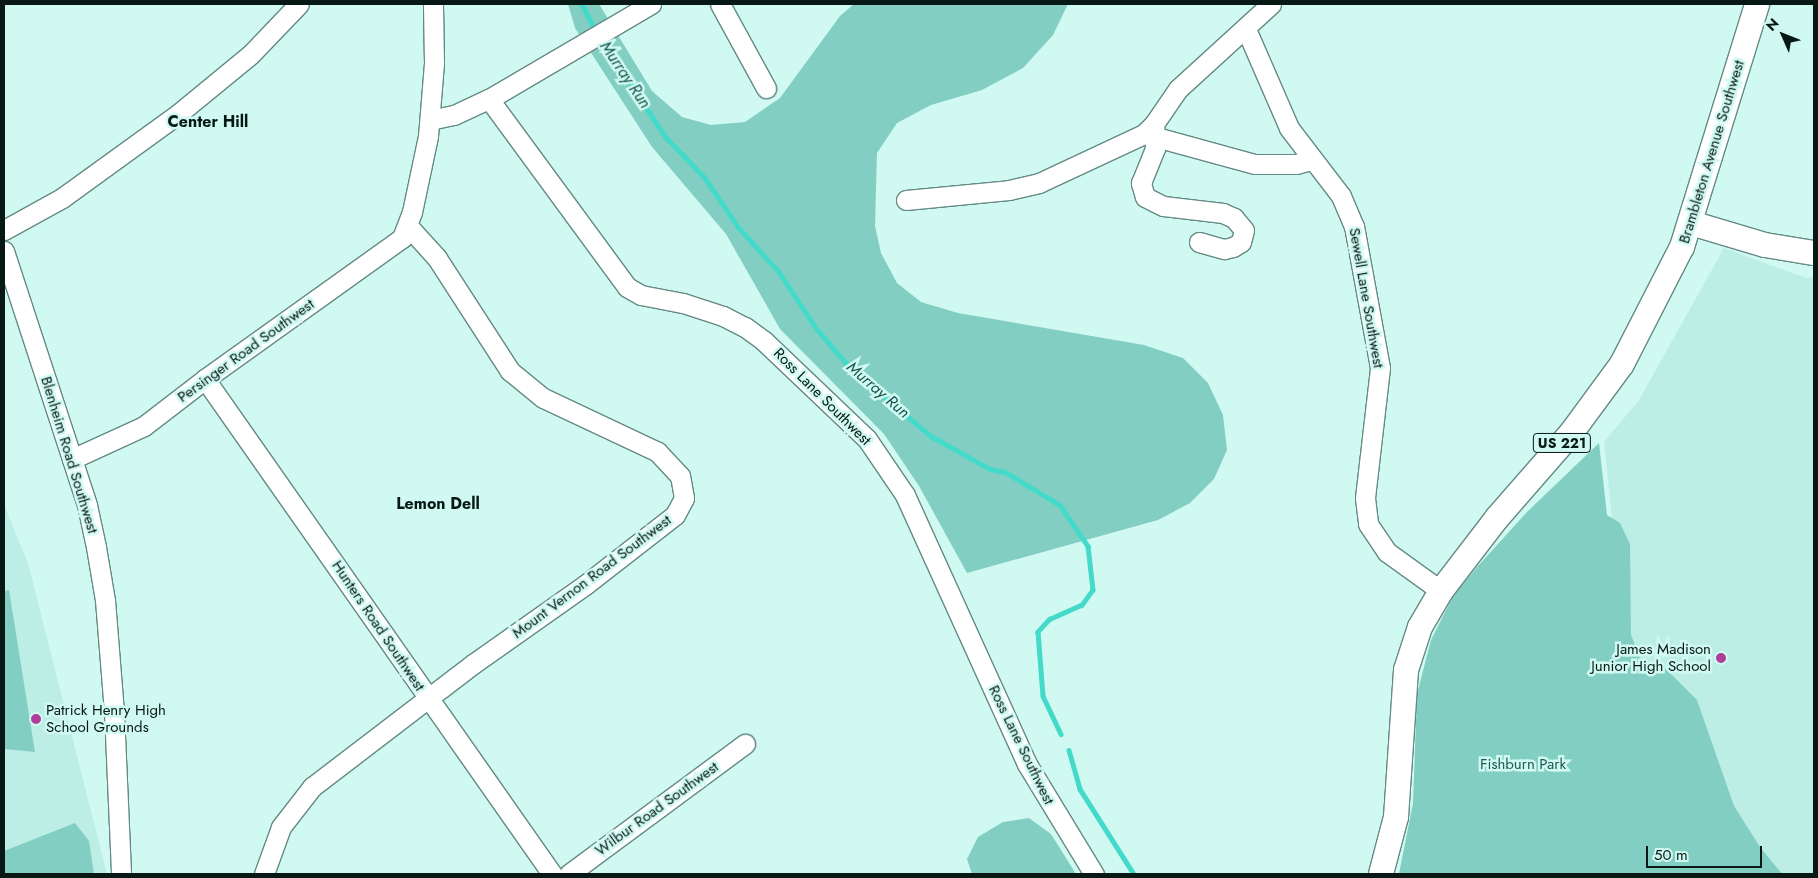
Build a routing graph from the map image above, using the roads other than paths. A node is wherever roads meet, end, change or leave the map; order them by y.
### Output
1 (299, 4) edge
2 (433, 4) edge
3 (651, 4) edge
4 (720, 4) edge
5 (1270, 4) edge
6 (1757, 4) edge
7 (1246, 29) junction
8 (766, 88) dead end
9 (489, 100) junction
10 (430, 120) junction
11 (1152, 131) junction
12 (1311, 160) junction
13 (906, 200) dead end
14 (1692, 222) junction
15 (408, 226) junction
16 (4, 230) edge
17 (1199, 242) dead end
18 (4, 251) edge
19 (1814, 254) edge
20 (205, 378) junction
21 (72, 459) junction
22 (1441, 591) junction
23 (428, 698) junction
24 (745, 744) dead end
25 (121, 874) edge
26 (264, 874) edge
27 (552, 874) edge
28 (569, 874) edge
29 (1094, 874) edge
30 (1381, 874) edge

1 - 16 street
2 - 10 street
3 - 9 street
4 - 8 street
5 - 7 street
6 - 14 main road, Brambleton Avenue Southwest / US 221
7 - 11 street
7 - 12 street, Sewell Lane Southwest
9 - 10 street
9 - 29 street, Ross Lane Southwest
10 - 15 street
11 - 12 street
11 - 13 street
11 - 17 street
12 - 22 street, Sewell Lane Southwest
14 - 19 main road
14 - 22 main road, Brambleton Avenue Southwest / US 221
15 - 20 street, Persinger Road Southwest
15 - 23 street, Mount Vernon Road Southwest
18 - 21 street, Blenheim Road Southwest
20 - 21 street, Persinger Road Southwest
20 - 23 street, Hunters Road Southwest
21 - 25 street, Blenheim Road Southwest
22 - 30 main road, Brambleton Avenue Southwest / US 221
23 - 26 street, Mount Vernon Road Southwest
23 - 27 street, Hunters Road Southwest
24 - 28 street, Wilbur Road Southwest

